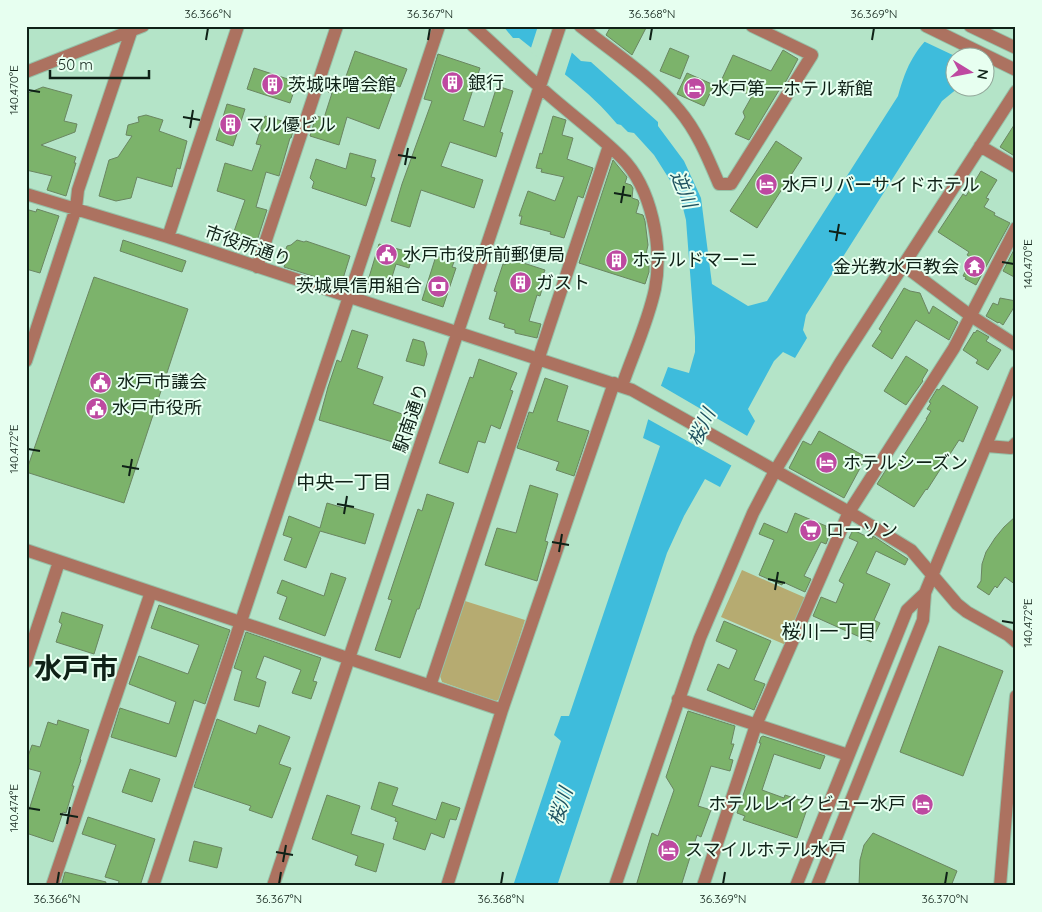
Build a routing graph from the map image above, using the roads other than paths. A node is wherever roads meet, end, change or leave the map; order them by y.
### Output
1 (144, 26) edge
2 (238, 26) edge
3 (337, 26) edge
4 (439, 26) edge
5 (473, 26) edge
6 (560, 26) edge
7 (580, 26) edge
8 (752, 26) edge
9 (926, 26) edge
10 (970, 26) edge
11 (131, 32) junction
12 (1016, 48) edge
13 (1016, 70) edge
14 (26, 72) edge
15 (542, 81) junction
16 (1016, 91) edge
17 (609, 146) junction
18 (980, 146) junction
19 (1016, 167) edge
20 (26, 194) edge
21 (76, 208) junction
22 (1016, 228) edge
23 (168, 237) junction
24 (903, 265) junction
25 (257, 267) junction
26 (349, 298) junction
27 (971, 316) junction
28 (458, 333) junction
29 (1016, 345) edge
30 (539, 359) junction
31 (26, 361) edge
32 (1016, 372) edge
33 (618, 385) junction
34 (1016, 443) edge
35 (987, 446) junction
36 (775, 471) junction
37 (849, 512) junction
38 (26, 550) edge
39 (59, 562) junction
40 (934, 576) junction
41 (151, 592) junction
42 (925, 593) junction
43 (240, 622) junction
44 (1016, 642) edge
45 (349, 659) junction
46 (26, 662) edge
47 (430, 686) junction
48 (1016, 696) edge
49 (678, 699) junction
50 (502, 710) junction
51 (756, 725) junction
52 (848, 755) junction
53 (52, 886) edge
54 (153, 886) edge
55 (273, 886) edge
56 (447, 886) edge
57 (616, 886) edge
58 (703, 886) edge
59 (796, 886) edge
60 (817, 886) edge
61 (1000, 886) edge

1 - 11 street
2 - 23 street
3 - 25 street
4 - 26 street
5 - 15 street
6 - 15 street, 駅南通り
7 - 8 street
9 - 13 street
10 - 12 street
11 - 14 street
11 - 21 street
15 - 17 street
15 - 28 street, 駅南通り
16 - 18 street
17 - 30 street
17 - 33 street
18 - 19 street
18 - 24 street
20 - 21 street, 市役所通り
21 - 23 street, 市役所通り
21 - 31 street
22 - 27 street
23 - 25 street, 市役所通り
24 - 27 street
24 - 36 street
25 - 26 street, 市役所通り
26 - 28 street, 市役所通り
26 - 43 street
27 - 29 street
27 - 37 street
28 - 30 street, 市役所通り
28 - 45 street, 駅南通り
30 - 33 street, 市役所通り
30 - 47 street
32 - 35 street
33 - 36 street, 市役所通り
33 - 50 street
34 - 35 street
35 - 40 street
36 - 37 street, 市役所通り
36 - 49 street
37 - 40 street, 市役所通り
37 - 51 street
38 - 39 street
39 - 41 street
39 - 46 street
40 - 42 street
40 - 44 street, 市役所通り
41 - 43 street
41 - 53 street
42 - 52 street
42 - 60 street
43 - 45 street
43 - 54 street
45 - 47 street
45 - 55 street, 駅南通り
47 - 50 street
48 - 61 street
49 - 51 street
49 - 57 street
50 - 56 street
51 - 52 street
51 - 58 street
52 - 59 street

